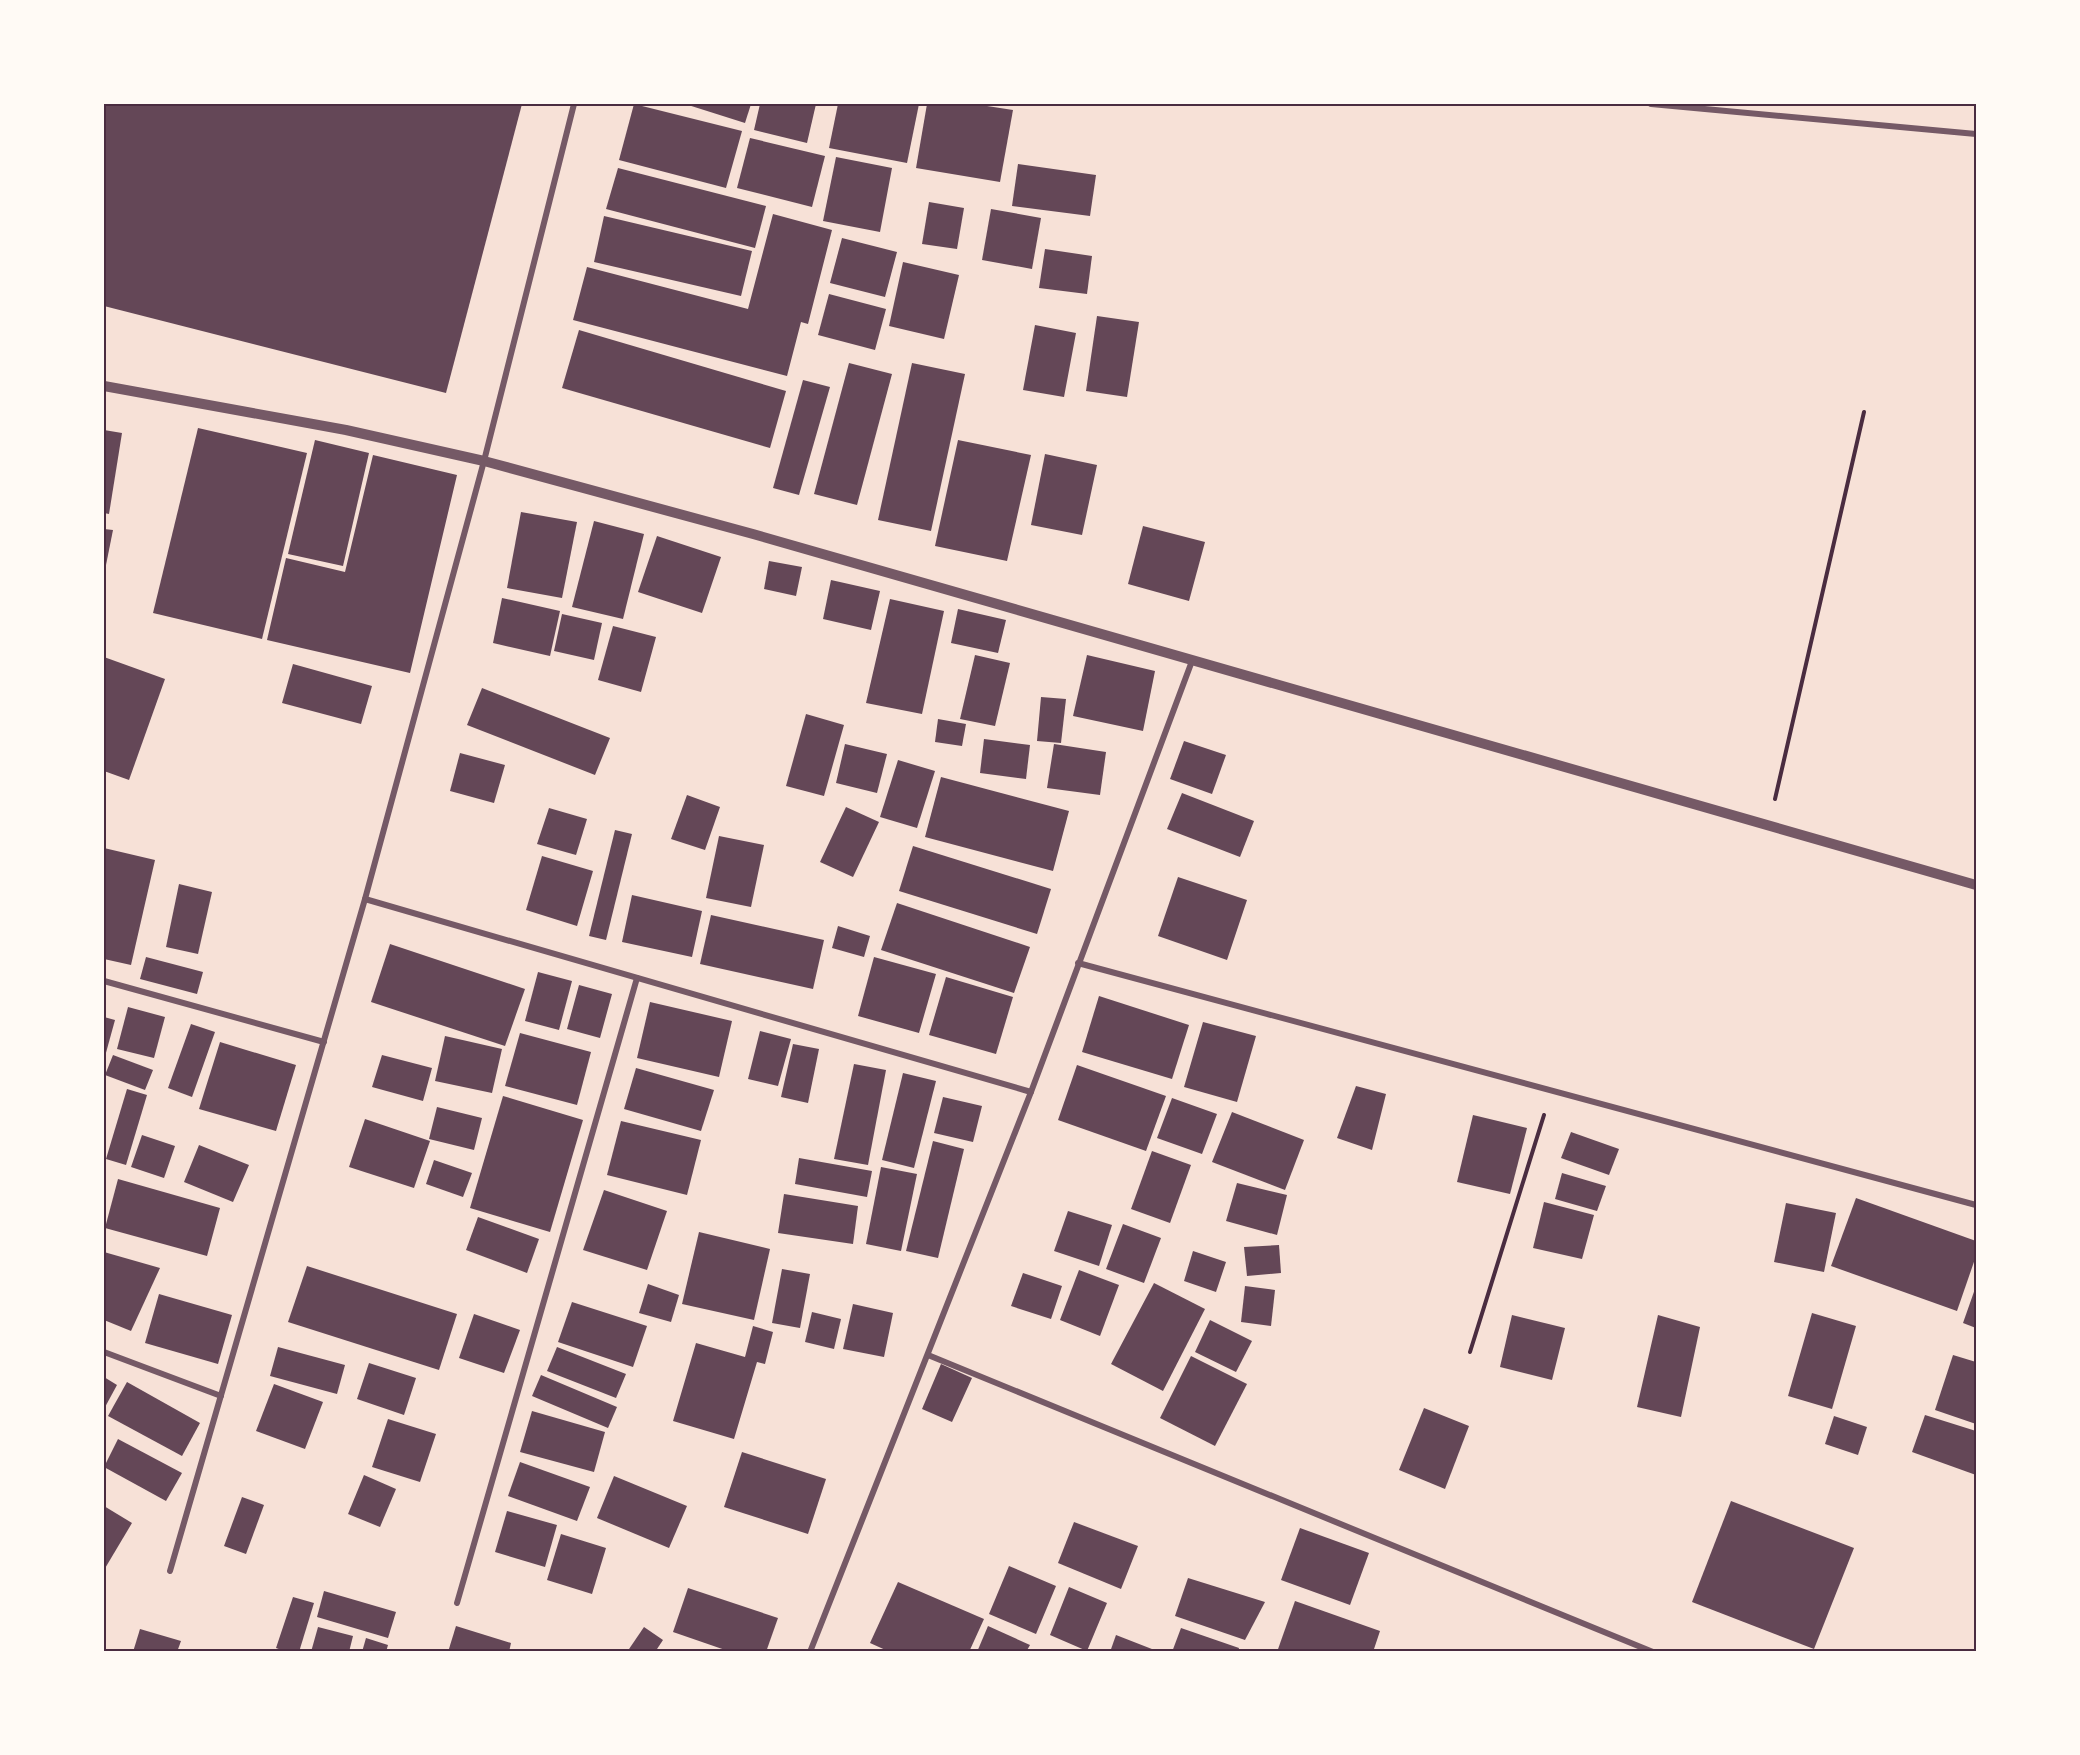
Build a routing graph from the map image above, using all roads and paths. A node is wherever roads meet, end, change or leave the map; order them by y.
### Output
1 (574, 104) edge
2 (1651, 104) edge
3 (1977, 134) edge
4 (104, 386) edge
5 (1864, 412) dead end
6 (484, 461) junction
7 (1192, 661) junction
8 (1769, 826) junction
9 (1977, 885) edge
10 (365, 899) junction
11 (1078, 963) junction
12 (637, 978) junction
13 (104, 981) edge
14 (324, 1042) junction
15 (1552, 1091) junction
16 (1031, 1092) junction
17 (1977, 1205) edge
18 (104, 1352) edge
19 (1470, 1352) dead end
20 (928, 1355) junction
21 (221, 1396) junction
22 (170, 1571) dead end
23 (457, 1603) dead end
24 (810, 1652) edge
25 (1653, 1652) edge

1 - 6 street
2 - 3 street
4 - 6 street
5 - 8 path
6 - 7 street
6 - 10 street
7 - 8 street
7 - 11 street
8 - 9 street
10 - 12 street
10 - 14 street
11 - 15 street
11 - 16 street
12 - 16 street
12 - 23 street
13 - 14 street
14 - 21 street
15 - 17 street
15 - 19 path
16 - 20 street
18 - 21 street
20 - 24 street
20 - 25 street
21 - 22 street

